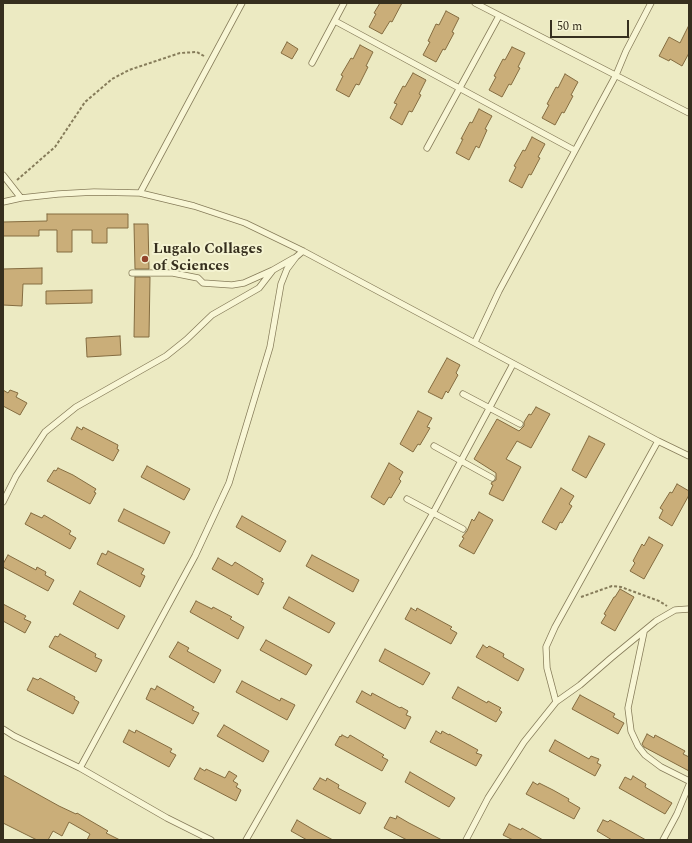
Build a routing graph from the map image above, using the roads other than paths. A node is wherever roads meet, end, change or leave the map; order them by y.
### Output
1 (242, 3) edge
2 (344, 3) edge
3 (475, 3) edge
4 (651, 3) edge
5 (499, 16) junction
6 (335, 21) junction
7 (312, 63) dead end
8 (616, 75) junction
9 (459, 88) junction
10 (689, 113) edge
11 (427, 148) dead end
12 (574, 150) junction
13 (3, 175) edge
14 (140, 193) junction
15 (21, 198) junction
16 (3, 202) edge
17 (303, 251) junction
18 (296, 257) junction
19 (273, 270) junction
20 (132, 273) dead end
21 (475, 342) junction
22 (514, 364) junction
23 (463, 394) dead end
24 (490, 408) junction
25 (520, 424) dead end
26 (658, 441) junction
27 (434, 446) dead end
28 (689, 456) edge
29 (461, 461) junction
30 (492, 478) dead end
31 (407, 498) dead end
32 (3, 502) edge
33 (433, 513) junction
34 (463, 529) dead end
35 (689, 608) edge
36 (644, 632) junction
37 (556, 702) junction
38 (3, 729) edge
39 (80, 768) junction
40 (689, 782) edge
41 (689, 785) edge
42 (211, 840) edge
43 (246, 840) edge
44 (466, 840) edge
45 (663, 840) edge

1 - 14 lane
2 - 6 lane
3 - 5 lane
4 - 8 lane
5 - 8 lane
5 - 9 lane
6 - 7 lane
6 - 9 lane
8 - 10 lane
8 - 12 lane
9 - 11 lane
9 - 12 lane
12 - 21 lane
13 - 15 lane
14 - 15 lane
14 - 17 lane
15 - 16 lane
17 - 18 lane
17 - 21 lane
18 - 19 lane
18 - 39 lane
19 - 20 lane
19 - 32 lane
21 - 22 lane
22 - 24 lane
22 - 26 lane
23 - 24 lane
24 - 25 lane
24 - 29 lane
26 - 28 lane
26 - 37 lane
27 - 29 lane
29 - 30 lane
29 - 33 lane
31 - 33 lane
33 - 34 lane
33 - 43 lane
35 - 36 lane
36 - 37 lane
36 - 40 lane
37 - 44 lane
38 - 39 lane
39 - 42 lane
41 - 45 lane

